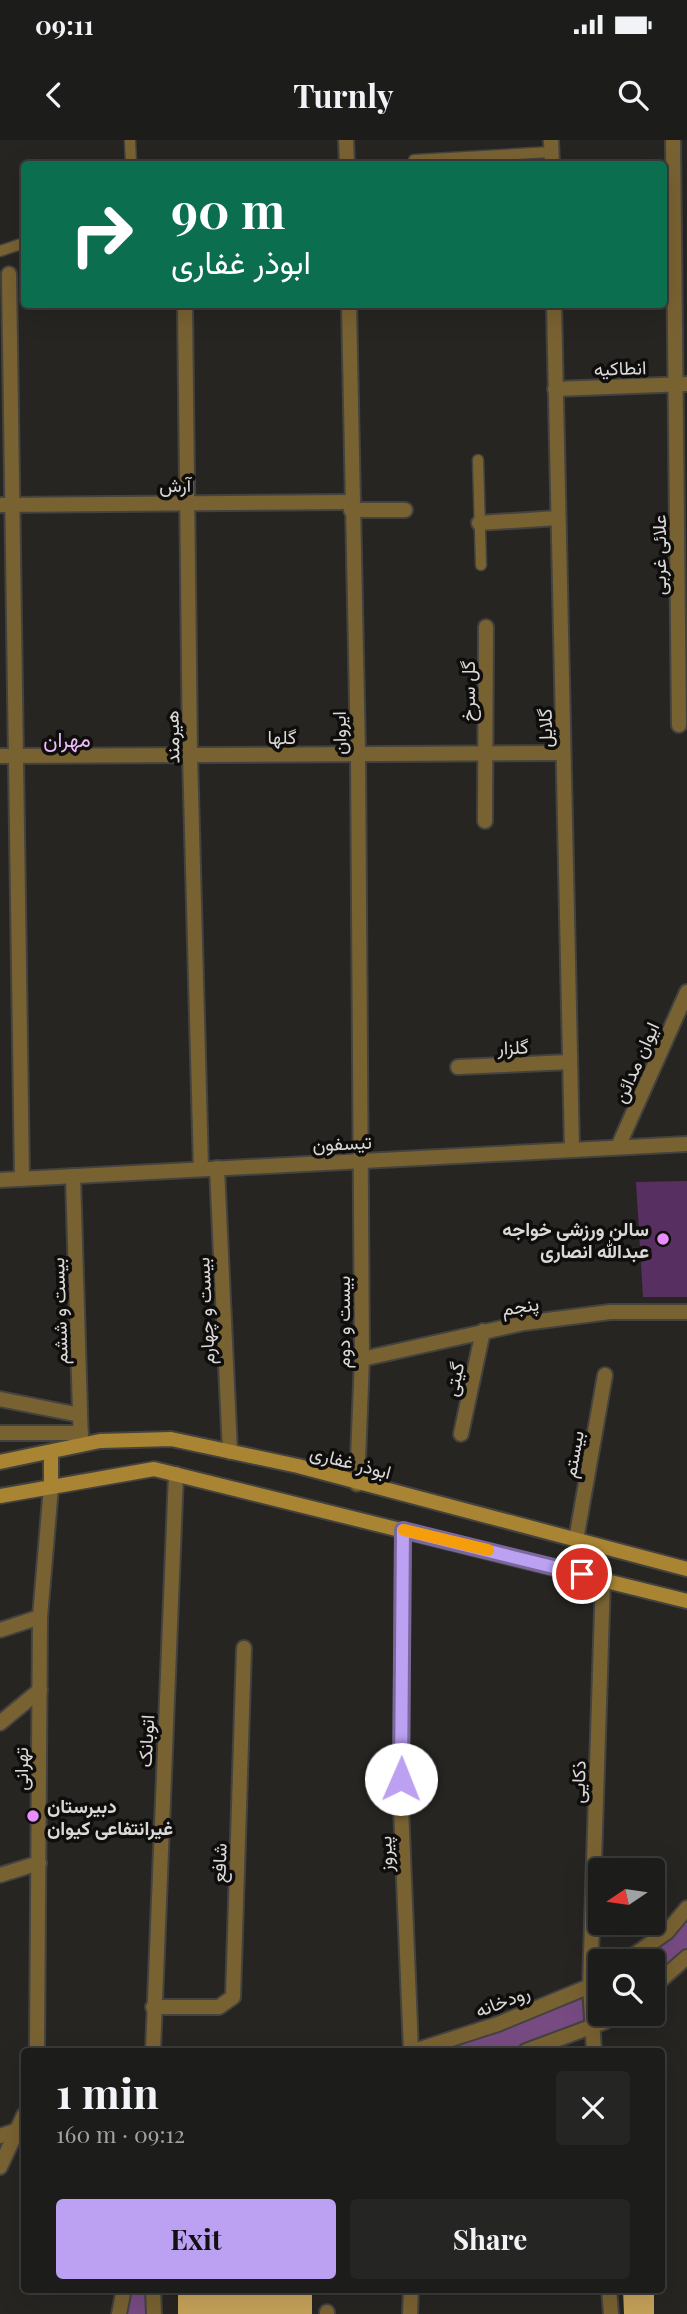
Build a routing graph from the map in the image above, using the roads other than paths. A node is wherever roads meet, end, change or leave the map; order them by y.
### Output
1 (130, 140) edge
2 (346, 140) edge
3 (673, 140) edge
4 (551, 152) edge
5 (414, 160) dead end
6 (131, 161) edge
7 (347, 161) edge
8 (21, 244) edge
9 (0, 251) edge
10 (9, 274) dead end
11 (184, 308) edge
12 (349, 308) edge
13 (554, 308) edge
14 (681, 384) edge
15 (555, 389) junction
16 (478, 460) dead end
17 (189, 503) junction
18 (6, 505) edge
19 (351, 506) junction
20 (405, 510) dead end
21 (558, 518) junction
22 (480, 523) junction
23 (481, 565) dead end
24 (486, 627) dead end
25 (679, 725) dead end
26 (564, 753) junction
27 (358, 754) junction
28 (487, 754) junction
29 (190, 755) junction
30 (0, 756) edge
31 (16, 756) junction
32 (485, 821) dead end
33 (687, 992) edge
34 (570, 1062) junction
35 (458, 1067) dead end
36 (687, 1143) edge
37 (618, 1147) junction
38 (572, 1150) junction
39 (360, 1161) junction
40 (217, 1168) junction
41 (201, 1169) junction
42 (74, 1176) junction
43 (22, 1179) junction
44 (0, 1180) edge
45 (687, 1312) edge
46 (483, 1331) junction
47 (362, 1359) junction
48 (605, 1375) dead end
49 (0, 1399) edge
50 (80, 1415) junction
51 (0, 1433) edge
52 (461, 1434) dead end
53 (81, 1439) junction
54 (51, 1452) junction
55 (230, 1452) junction
56 (0, 1462) edge
57 (176, 1474) junction
58 (357, 1484) junction
59 (51, 1487) junction
60 (0, 1496) edge
61 (403, 1530) junction
62 (576, 1540) junction
63 (687, 1569) edge
64 (603, 1579) junction
65 (687, 1601) edge
66 (40, 1617) junction
67 (0, 1630) edge
68 (244, 1648) dead end
69 (40, 1690) junction
70 (0, 1723) edge
71 (39, 1863) junction
72 (0, 1875) edge
73 (687, 1908) edge
74 (596, 1949) edge
75 (643, 1949) edge
76 (687, 1957) edge
77 (665, 1976) edge
78 (588, 1986) edge
79 (153, 2007) junction
80 (589, 2026) edge
81 (592, 2026) edge
82 (37, 2048) edge
83 (153, 2048) edge
84 (413, 2048) edge
85 (422, 2048) edge
86 (534, 2048) edge
87 (594, 2048) edge
88 (21, 2122) edge
89 (18, 2130) junction
90 (0, 2136) edge
91 (0, 2167) edge
92 (123, 2293) edge
93 (152, 2293) edge
94 (411, 2293) edge
95 (609, 2293) edge
96 (119, 2314) edge
97 (154, 2314) edge
98 (410, 2314) edge
99 (611, 2314) edge

1 - 6 lane
2 - 7 street
3 - 14 street, علائی غربی
4 - 5 lane
8 - 9 lane
10 - 18 street
11 - 17 street, هیرمند
12 - 19 street, ایروان
13 - 15 street, گلایل
14 - 15 street, انطاکیه
14 - 25 street, علائی غربی
15 - 21 street, گلایل
16 - 22 lane
17 - 18 street, آرش
17 - 19 street, آرش
17 - 29 street, هیرمند
18 - 31 street
19 - 20 street, آرش
19 - 27 street, ایروان
21 - 22 street
21 - 26 street, گلایل
22 - 23 lane
24 - 28 street, گل سرخ
26 - 28 street, گلها
26 - 34 street, گلایل
27 - 28 street, گلها
27 - 29 street, گلها
27 - 39 street, ایروان
28 - 32 street, گل سرخ
29 - 31 street, گلها
29 - 41 street, هیرمند
30 - 31 street, گلها
31 - 43 street
33 - 37 street, ایوان مدائن
34 - 35 street, گلزار
34 - 38 street, گلایل
36 - 37 street, تیسفون
37 - 38 street, تیسفون
38 - 39 street, تیسفون
39 - 40 street, تیسفون
39 - 47 street, بیست و دوم
40 - 41 street, تیسفون
40 - 55 street, بیست و چهارم
41 - 42 street, تیسفون
42 - 43 street, تیسفون
42 - 50 street, بیست و ششم
43 - 44 street, تیسفون
45 - 46 street, پنجم
46 - 47 street, پنجم
46 - 52 street, گیتی
47 - 58 street, بیست و دوم
48 - 62 street, بیستم
49 - 50 street
50 - 53 street, بیست و ششم
51 - 53 street
53 - 54 main road, ابوذر غفاری
53 - 55 main road, ابوذر غفاری
54 - 56 main road, ابوذر غفاری
54 - 59 main road
55 - 58 main road, ابوذر غفاری
57 - 59 main road
57 - 61 main road
57 - 79 street, اتوبانک
58 - 62 main road, ابوذر غفاری
59 - 60 main road
59 - 66 street, تهرانی
61 - 64 main road
61 - 84 street, پیروز
62 - 63 main road, ابوذر غفاری
64 - 65 main road
64 - 74 street, ذکایی
66 - 67 street
66 - 69 street, تهرانی
68 - 79 street, شافع
69 - 70 street
69 - 71 street, تهرانی
71 - 72 street
71 - 82 street, تهرانی
73 - 75 street
76 - 77 street
78 - 85 street, رودخانه
79 - 83 street, اتوبانک
80 - 86 street
81 - 87 street
88 - 89 street
89 - 90 street
89 - 91 street
92 - 96 street
93 - 97 street
94 - 98 street
95 - 99 street

